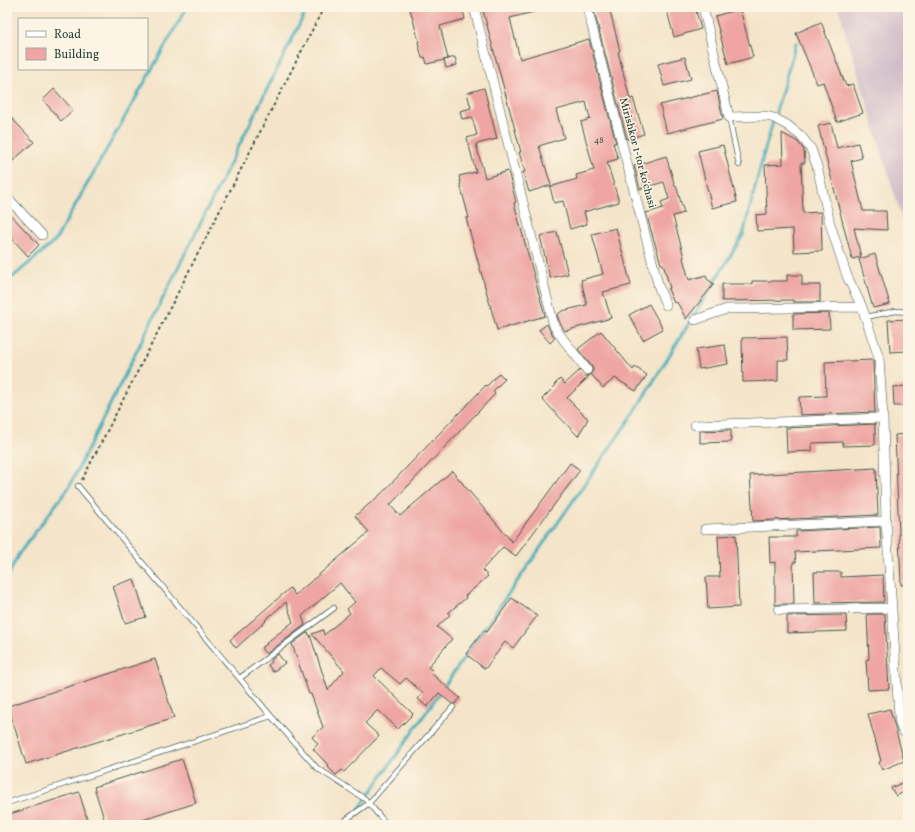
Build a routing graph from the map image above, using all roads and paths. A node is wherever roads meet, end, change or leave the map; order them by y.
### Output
1 (324, 7) edge
2 (474, 7) edge
3 (587, 7) edge
4 (703, 7) edge
5 (729, 117) junction
6 (739, 165) dead end
7 (7, 197) edge
8 (42, 235) dead end
9 (666, 305) dead end
10 (862, 308) junction
11 (908, 312) edge
12 (865, 317) junction
13 (695, 320) dead end
14 (587, 370) dead end
15 (883, 418) junction
16 (695, 425) dead end
17 (78, 486) joint
18 (886, 522) junction
19 (705, 529) dead end
20 (334, 608) dead end
21 (892, 608) junction
22 (779, 610) dead end
23 (240, 678) junction
24 (453, 707) dead end
25 (271, 716) junction
26 (908, 734) edge
27 (7, 803) edge
28 (369, 803) junction
29 (343, 825) edge
30 (387, 825) edge

1 - 17 path
2 - 14 street
3 - 9 street, Mirishkor 1-tor ko'chasi
4 - 5 street
5 - 6 lane
5 - 10 street
7 - 8 street
10 - 12 street
10 - 13 street
11 - 12 lane
12 - 15 street
15 - 16 street
15 - 18 street
17 - 23 lane
18 - 19 street
18 - 21 street
20 - 23 lane
21 - 22 street
21 - 26 street
23 - 25 lane
24 - 28 lane
25 - 27 lane
25 - 28 lane
28 - 29 lane
28 - 30 lane

